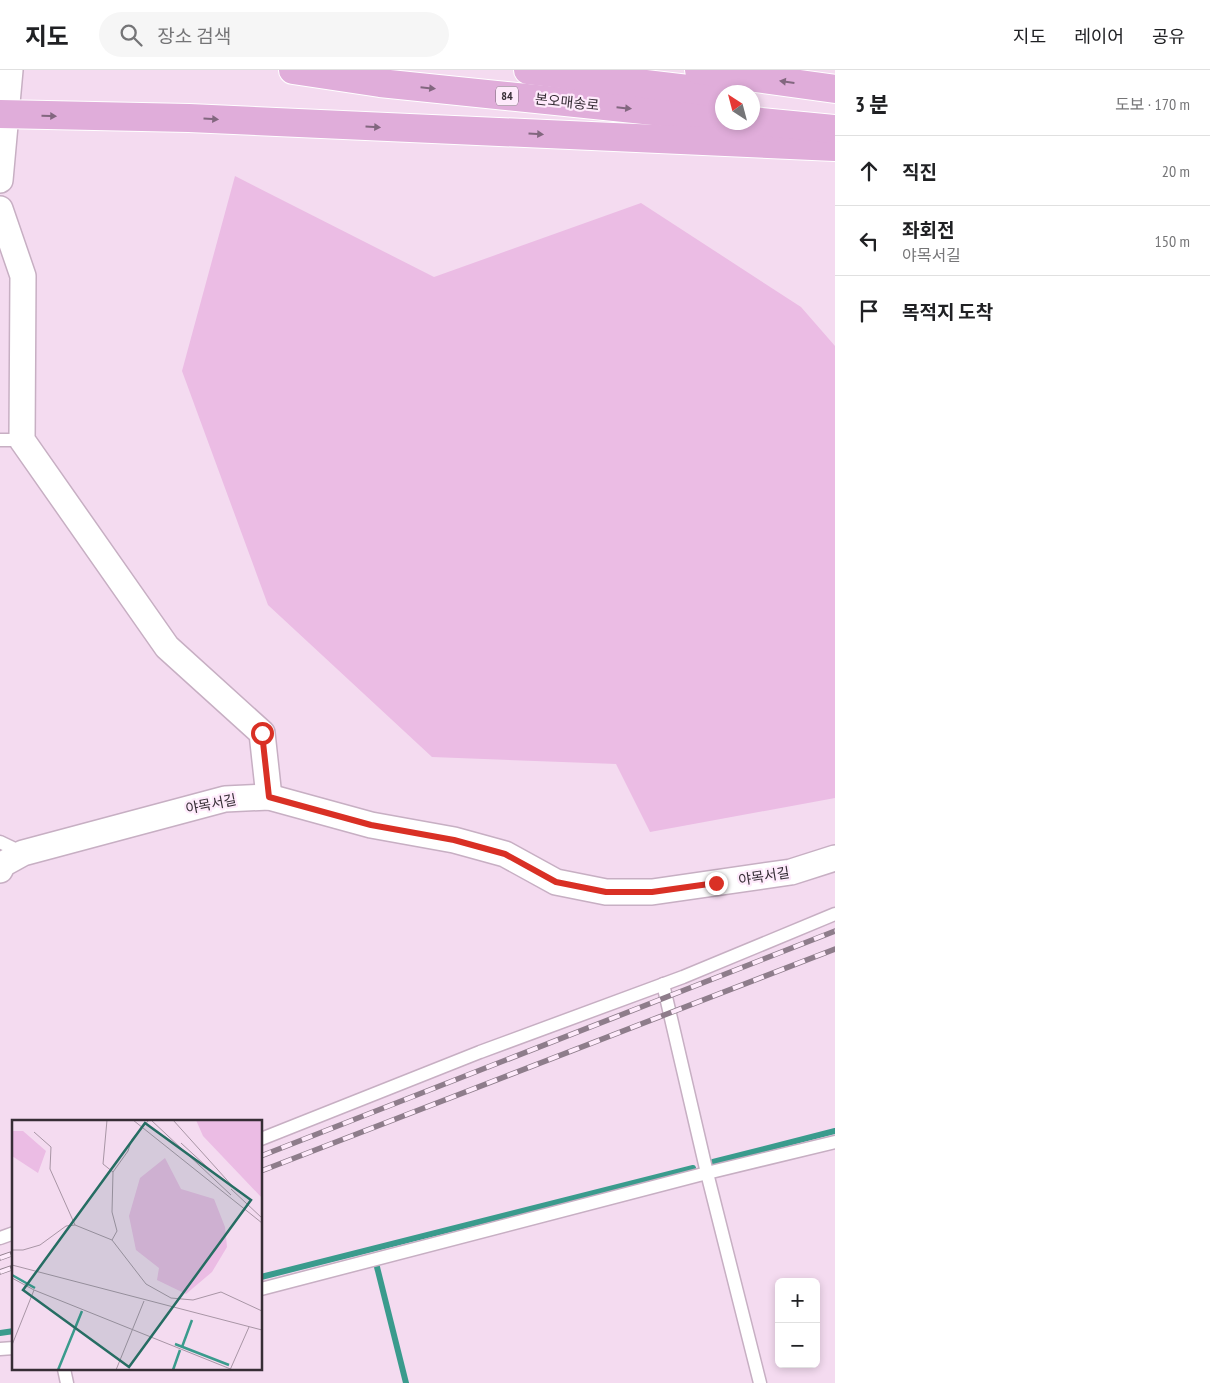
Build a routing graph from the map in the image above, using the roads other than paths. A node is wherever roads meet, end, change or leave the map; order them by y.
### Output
1 (10, 70) edge
2 (293, 70) edge
3 (528, 70) edge
4 (699, 70) edge
5 (835, 89) edge
6 (715, 92) edge
7 (760, 97) edge
8 (835, 106) edge
9 (3, 115) edge
10 (715, 117) edge
11 (760, 122) edge
12 (835, 129) edge
13 (835, 147) edge
14 (0, 180) edge
15 (0, 209) edge
16 (11, 440) edge
17 (269, 797) junction
18 (0, 842) edge
19 (23, 852) junction
20 (835, 858) edge
21 (0, 870) edge
22 (835, 914) edge
23 (663, 984) junction
24 (262, 1138) edge
25 (835, 1142) edge
26 (707, 1173) junction
27 (12, 1234) edge
28 (0, 1238) edge
29 (262, 1290) edge
30 (64, 1370) edge
31 (67, 1383) edge
32 (760, 1383) edge

1 - 9 street
2 -> 10 main road, 본오매송로 / 84
3 - 6 main road, 본오매송로 / 84
5 -> 4 main road
7 - 8 main road
9 -> 13 main road
9 - 14 street
11 - 12 main road
15 - 16 street
16 - 17 street
17 - 19 street, 야목서길
17 - 20 street, 야목서길
18 - 19 lane
19 - 21 street, 야목서길
22 - 23 lane
23 - 24 lane
23 - 26 lane
25 - 26 lane
26 - 29 lane
26 - 32 lane
27 - 28 lane
30 - 31 lane

